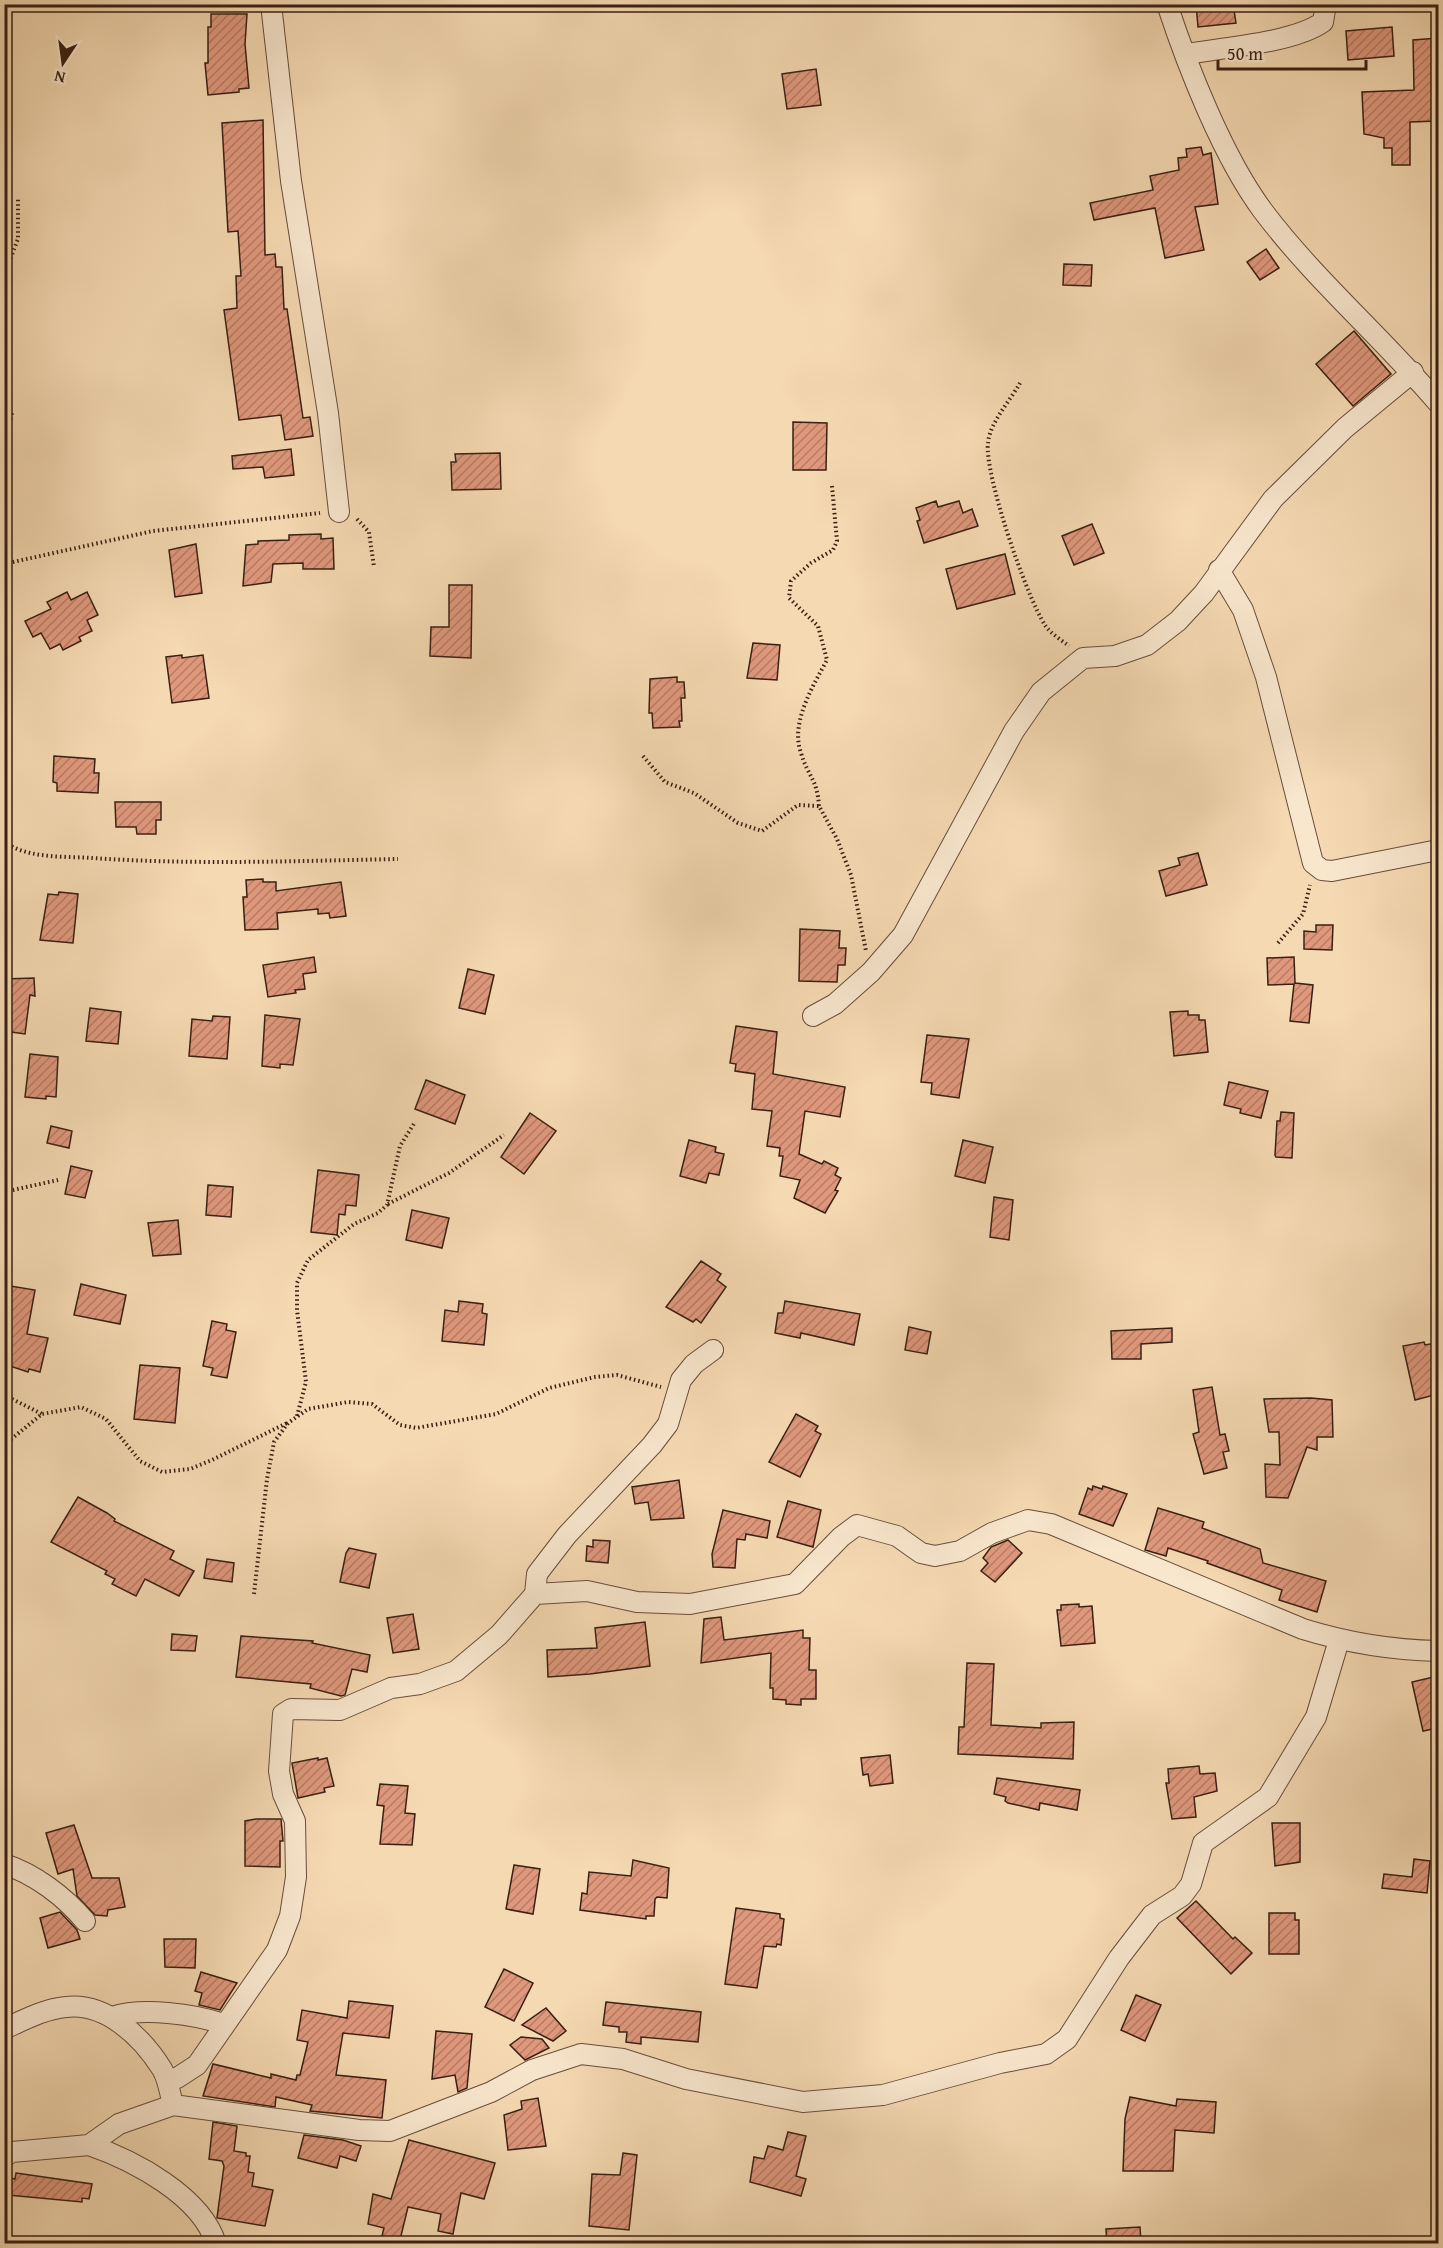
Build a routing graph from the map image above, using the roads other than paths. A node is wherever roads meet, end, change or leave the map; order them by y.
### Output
1 (271, 4) edge
2 (1167, 4) edge
3 (1326, 4) edge
4 (1185, 54) junction
5 (1413, 372) junction
6 (1438, 403) edge
7 (339, 512) road end
8 (1220, 570) junction
9 (1438, 850) edge
10 (813, 1016) dead end
11 (713, 1350) dead end
12 (535, 1594) junction
13 (1339, 1640) junction
14 (1438, 1651) edge
15 (4, 1864) edge
16 (85, 1921) dead end
17 (112, 2017) junction
18 (224, 2024) junction
19 (4, 2029) edge
20 (170, 2074) junction
21 (173, 2104) junction
22 (194, 2107) junction
23 (89, 2145) junction
24 (4, 2157) edge
25 (216, 2244) edge

1 - 7 street
2 - 4 street
3 - 4 street
4 - 5 street
5 - 6 street
5 - 8 street
8 - 9 street
8 - 10 street
11 - 12 street
12 - 13 street
12 - 18 street
13 - 14 street
13 - 22 street
15 - 16 street
17 - 18 street
17 - 19 street
17 - 20 street
18 - 20 street
20 - 21 street
20 - 22 street
21 - 22 street
21 - 23 street
23 - 24 street
23 - 25 street

